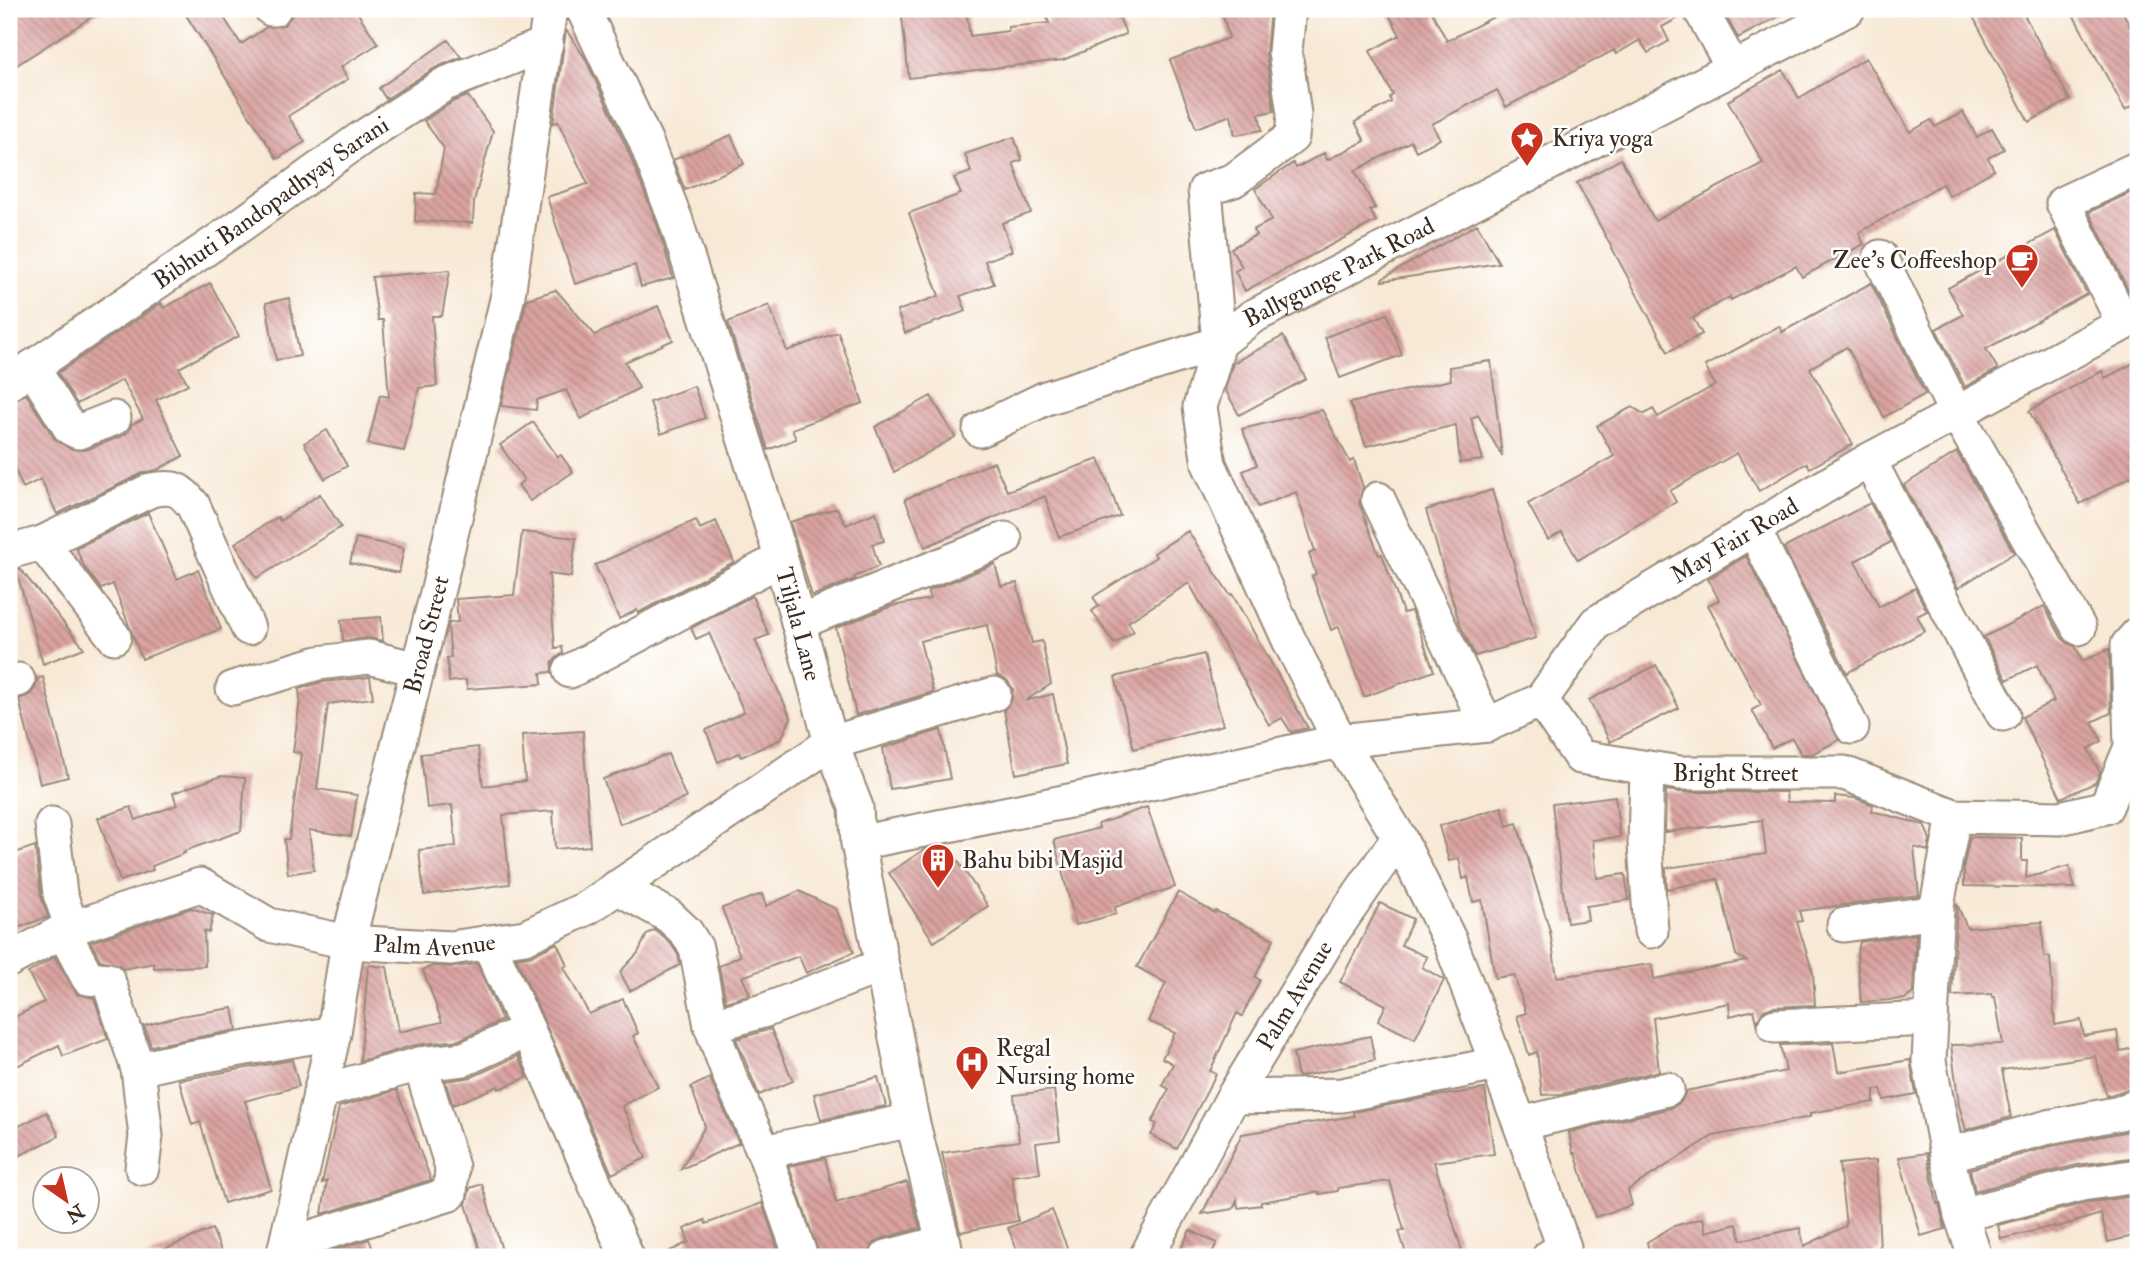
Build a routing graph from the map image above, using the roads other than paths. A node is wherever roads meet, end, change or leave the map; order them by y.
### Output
1 (550, 9) edge
2 (583, 9) edge
3 (1289, 9) edge
4 (1700, 9) edge
5 (1848, 9) edge
6 (546, 44) junction
7 (1733, 68) junction
8 (2138, 168) edge
9 (1880, 257) dead end
10 (2131, 320) edge
11 (1219, 343) junction
12 (20, 375) edge
13 (1957, 413) junction
14 (114, 418) dead end
15 (980, 430) dead end
16 (1868, 460) junction
17 (1378, 499) dead end
18 (1753, 528) junction
19 (1005, 539) dead end
20 (42, 543) junction
21 (9, 552) edge
22 (781, 559) junction
23 (798, 623) junction
24 (248, 628) dead end
25 (2079, 628) dead end
26 (2138, 634) edge
27 (114, 638) dead end
28 (417, 669) junction
29 (570, 671) dead end
30 (233, 688) dead end
31 (993, 694) dead end
32 (1541, 699) junction
33 (2003, 714) dead end
34 (1487, 725) junction
35 (1852, 727) dead end
36 (1340, 741) junction
37 (831, 743) junction
38 (1647, 768) junction
39 (1954, 816) junction
40 (52, 824) dead end
41 (1399, 837) junction
42 (858, 843) junction
43 (617, 887) junction
44 (1937, 912) junction
45 (1844, 925) dead end
46 (67, 929) junction
47 (1651, 930) dead end
48 (348, 942) junction
49 (488, 942) junction
50 (9, 960) edge
51 (881, 966) junction
52 (1931, 1019) junction
53 (711, 1026) junction
54 (1774, 1026) dead end
55 (528, 1030) junction
56 (334, 1032) junction
57 (420, 1064) junction
58 (1497, 1065) junction
59 (138, 1069) junction
60 (1667, 1089) dead end
61 (320, 1092) junction
62 (1233, 1097) junction
63 (2138, 1105) edge
64 (912, 1120) junction
65 (1520, 1124) junction
66 (764, 1152) junction
67 (1947, 1155) junction
68 (142, 1168) dead end
69 (2138, 1176) edge
70 (1961, 1214) junction
71 (945, 1250) edge
72 (285, 1251) edge
73 (627, 1257) edge
74 (801, 1257) edge
75 (887, 1257) edge
76 (1146, 1257) edge
77 (1549, 1257) edge
78 (1975, 1257) edge

1 - 6 street, Broad Street
2 - 22 street, Tiljala Lane
3 - 11 street
4 - 7 street
5 - 7 street, Ballygunge Park Road
6 - 12 street, Bibhuti Bandopadhyay Sarani
6 - 28 street, Broad Street
7 - 11 street, Ballygunge Park Road
8 - 10 street
9 - 13 street
10 - 13 street, May Fair Road
11 - 15 street
11 - 36 street, Ballygunge Park Road
12 - 14 street
13 - 16 street, May Fair Road
13 - 25 street
16 - 18 street, May Fair Road
16 - 33 street
17 - 34 street
18 - 32 street, May Fair Road
18 - 35 street
19 - 23 street
20 - 21 street
20 - 24 street
20 - 27 street
22 - 23 street, Tiljala Lane
22 - 29 street
23 - 37 street, Tiljala Lane
26 - 39 street, Bright Street
28 - 30 street
28 - 48 street, Broad Street
31 - 37 street, Palm Avenue
32 - 34 street, May Fair Road
32 - 38 street, Bright Street
34 - 36 street, May Fair Road
36 - 41 street
36 - 42 street, May Fair Road
37 - 42 street, Tiljala Lane
37 - 43 street, Palm Avenue
38 - 39 street, Bright Street
38 - 47 street
39 - 44 street
40 - 46 street
41 - 58 street
41 - 62 street, Palm Avenue
42 - 51 street, Tiljala Lane
43 - 49 street, Palm Avenue
43 - 53 street
44 - 45 street
44 - 52 street
46 - 48 street, Palm Avenue
46 - 50 street, Palm Avenue
46 - 59 street
48 - 49 street, Palm Avenue
48 - 56 street, Broad Street
49 - 55 street
51 - 53 street
51 - 64 street, Tiljala Lane
52 - 54 street
52 - 67 street
53 - 66 street
55 - 57 street
55 - 73 street
56 - 59 street
56 - 61 street, Broad Street
57 - 61 street
57 - 72 street
58 - 62 street
58 - 65 street
59 - 68 street
60 - 65 street
61 - 72 street, Broad Street
62 - 76 street, Palm Avenue
63 - 67 street
64 - 66 street
64 - 71 street, Tiljala Lane
65 - 77 street
66 - 74 street
67 - 70 street
69 - 70 street
70 - 78 street
71 - 75 street

